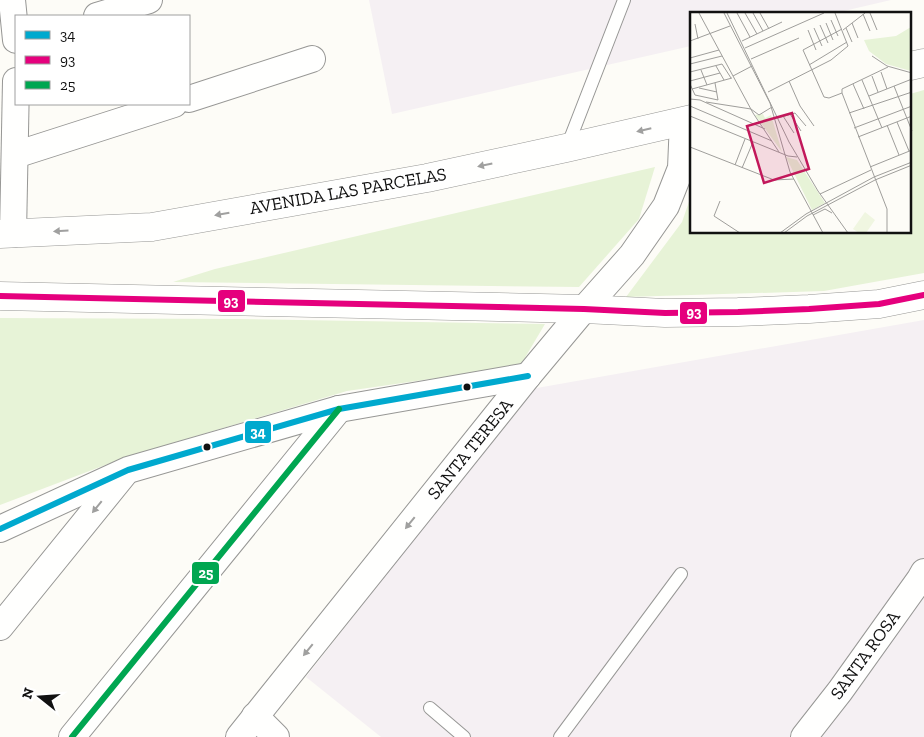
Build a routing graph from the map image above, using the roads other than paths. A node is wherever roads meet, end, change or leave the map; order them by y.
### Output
1 (12, 0) edge
2 (149, 0) edge
3 (624, 0) edge
4 (100, 15) edge
5 (15, 30) edge
6 (312, 59) dead end
7 (190, 99) edge
8 (16, 105) edge
9 (171, 105) edge
10 (687, 120) edge
11 (566, 148) junction
12 (15, 155) junction
13 (6, 234) edge
14 (924, 295) edge
15 (0, 296) edge
16 (584, 309) junction
17 (528, 376) junction
18 (339, 409) junction
19 (128, 470) junction
20 (0, 529) edge
21 (924, 572) edge
22 (681, 574) dead end
23 (0, 627) edge
24 (430, 708) dead end
25 (255, 716) junction
26 (72, 737) edge
27 (239, 737) edge
28 (276, 737) edge
29 (464, 737) edge
30 (560, 737) edge
31 (804, 737) edge

1 - 5 street
2 - 4 street
3 - 11 lane
6 - 7 street
8 - 12 street
9 - 12 street
10 -> 11 street, AVENIDA LAS PARCELAS
10 - 16 street, SANTA TERESA
11 -> 13 street, AVENIDA LAS PARCELAS
12 - 13 street
14 - 16 street
15 - 16 street
16 - 17 street, SANTA TERESA
17 - 18 street
17 -> 25 street, SANTA TERESA
18 - 19 street
18 - 26 street
19 - 20 street
19 -> 23 street
21 - 31 street, SANTA ROSA
22 - 30 lane
24 - 29 lane
25 - 27 street, SANTA TERESA
25 - 28 street

